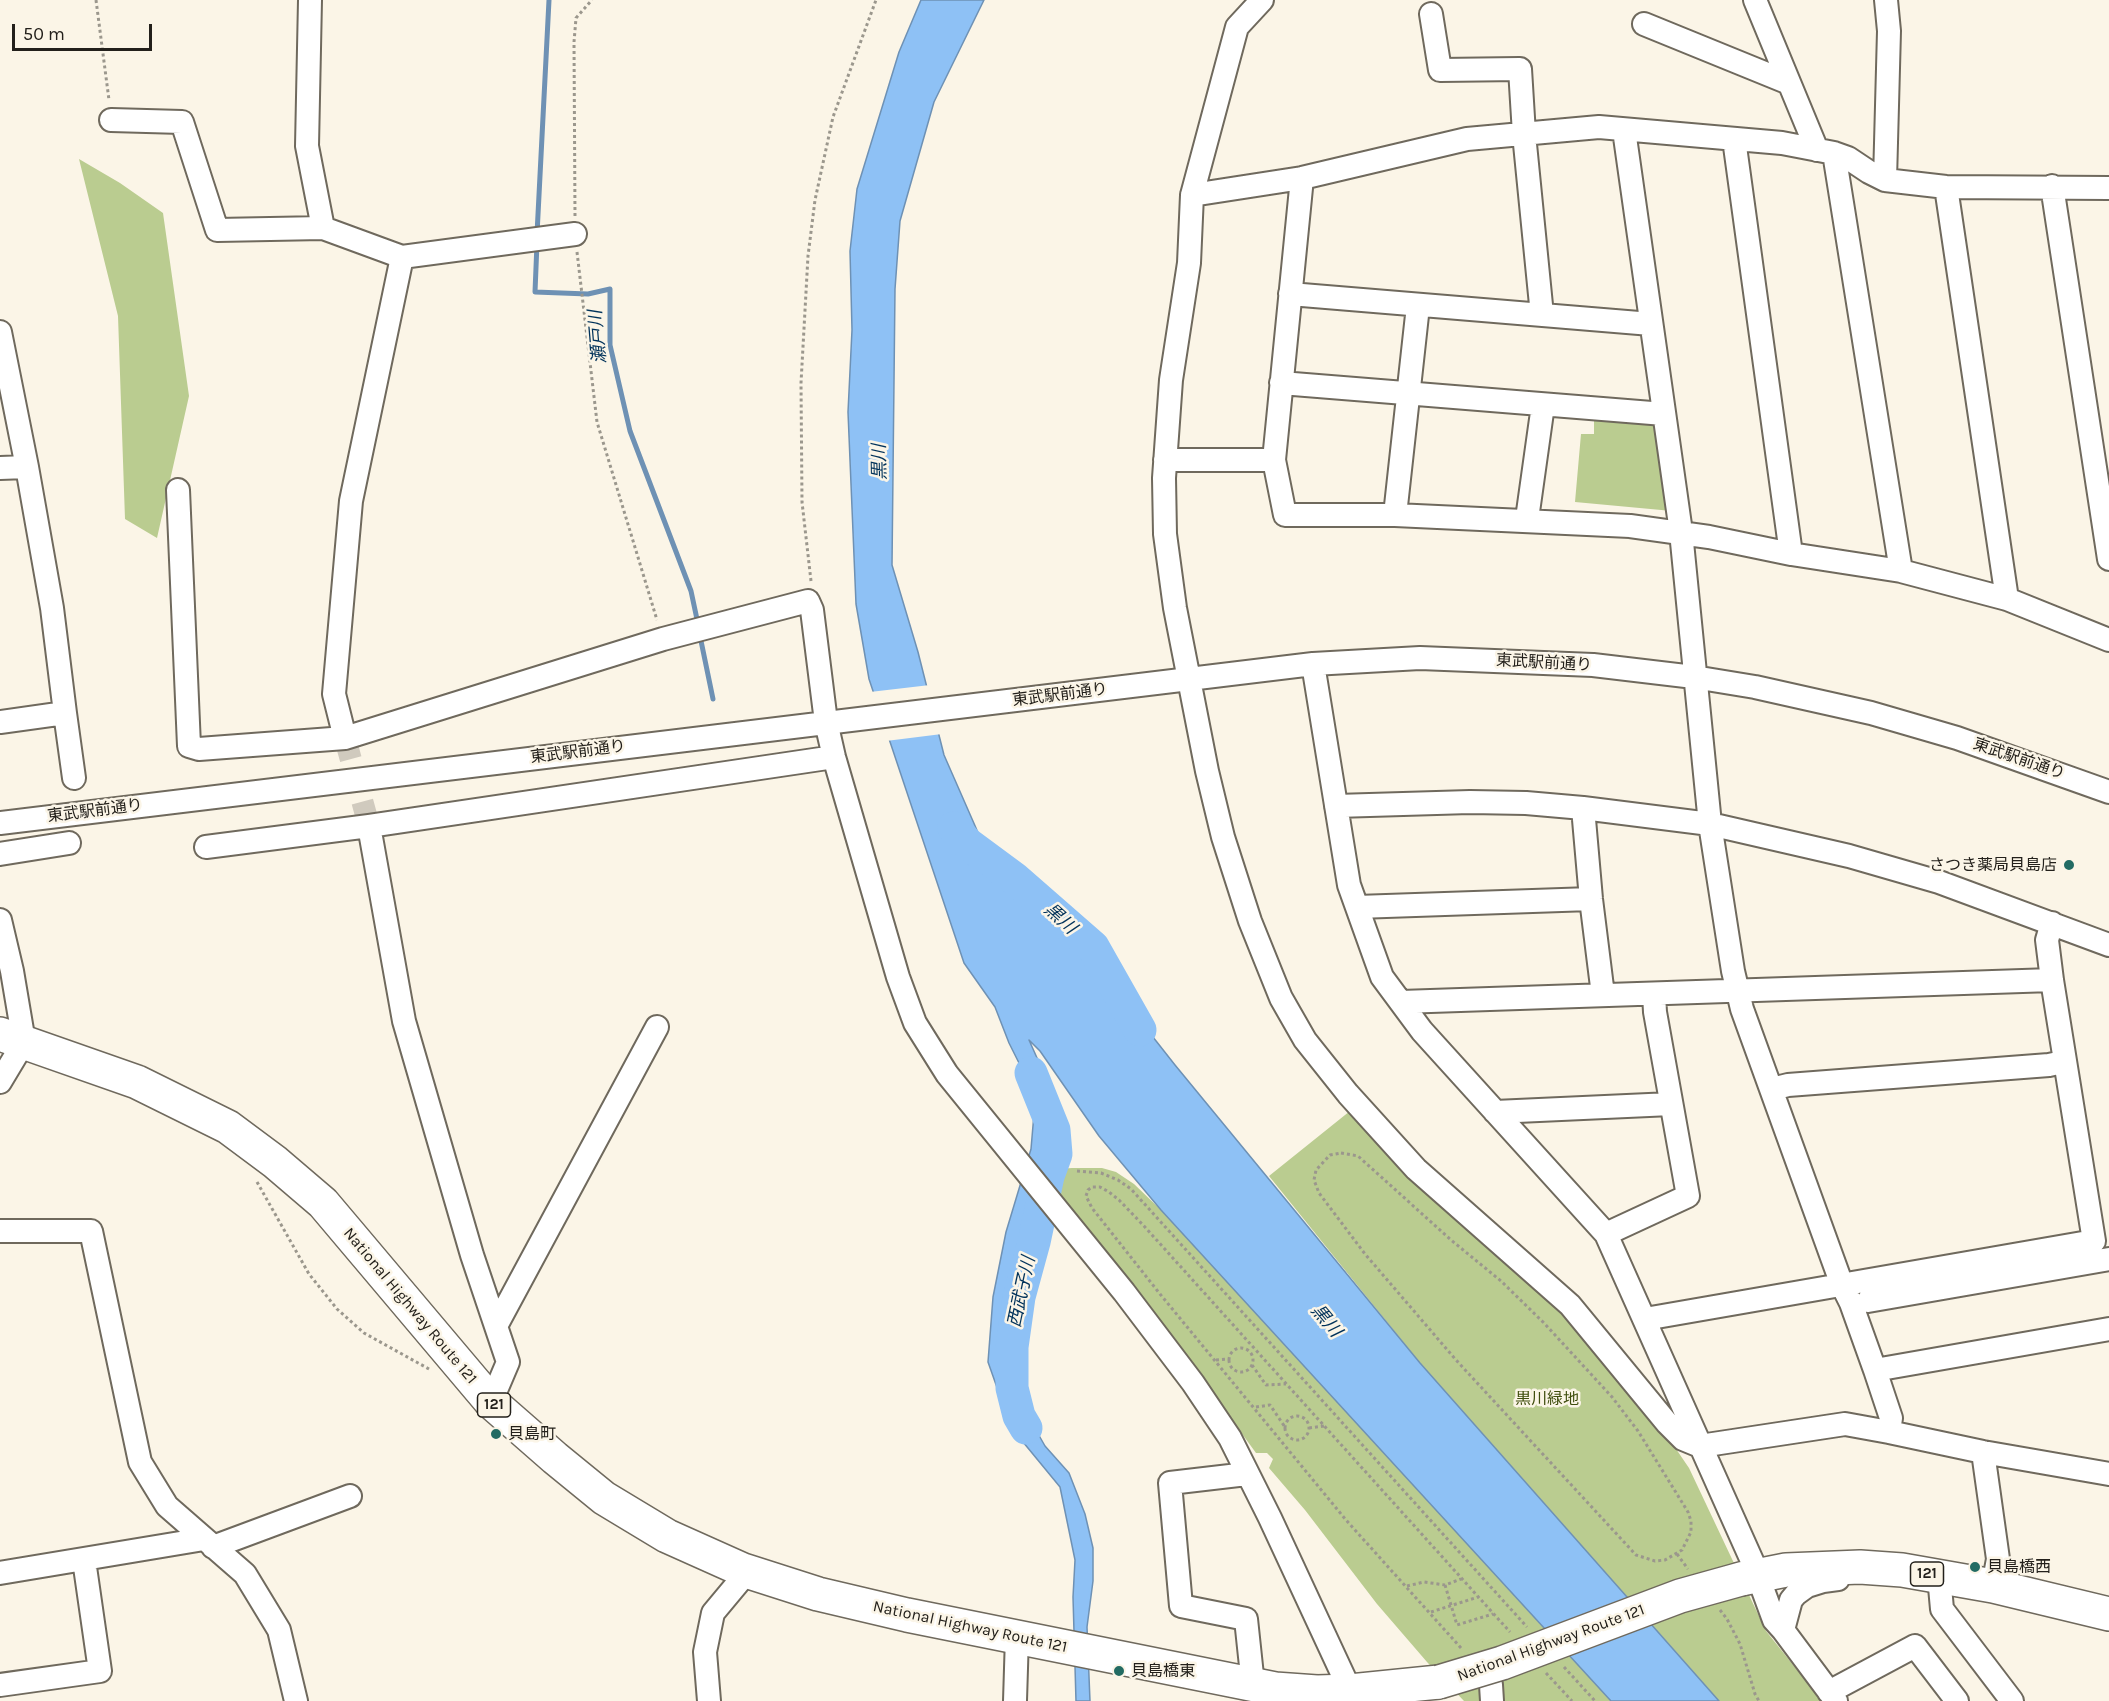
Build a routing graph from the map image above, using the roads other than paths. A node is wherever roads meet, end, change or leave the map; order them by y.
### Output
1 (310, 0) edge
2 (1262, 0) edge
3 (1755, 0) edge
4 (1886, 0) edge
5 (1431, 14) dead end
6 (1644, 24) dead end
7 (1790, 83) junction
8 (111, 120) road end
9 (1624, 130) junction
10 (1524, 134) junction
11 (1734, 139) junction
12 (1826, 151) junction
13 (1302, 178) junction
14 (1885, 180) junction
15 (2052, 186) junction
16 (1946, 187) junction
17 (2109, 188) edge
18 (1192, 195) junction
19 (323, 228) junction
20 (575, 234) road end
21 (402, 257) junction
22 (1290, 294) junction
23 (1418, 306) junction
24 (1542, 315) junction
25 (1651, 324) junction
26 (0, 332) edge
27 (1281, 383) junction
28 (1408, 395) junction
29 (1543, 405) junction
30 (1664, 414) junction
31 (1165, 460) junction
32 (1274, 460) junction
33 (27, 467) junction
34 (0, 468) edge
35 (178, 490) dead end
36 (1395, 515) junction
37 (1527, 519) junction
38 (1681, 532) junction
39 (1791, 554) junction
40 (2109, 558) edge
41 (1900, 571) junction
42 (2007, 599) junction
43 (2109, 640) edge
44 (1313, 664) junction
45 (1694, 677) junction
46 (1181, 680) junction
47 (65, 712) junction
48 (834, 721) junction
49 (0, 722) edge
50 (345, 738) junction
51 (834, 757) junction
52 (74, 778) dead end
53 (2109, 792) edge
54 (1336, 806) junction
55 (1583, 808) junction
56 (0, 823) edge
57 (1710, 824) junction
58 (369, 826) junction
59 (69, 843) dead end
60 (206, 847) dead end
61 (0, 854) edge
62 (1591, 899) junction
63 (1357, 907) junction
64 (0, 920) edge
65 (2052, 923) junction
66 (2109, 945) edge
67 (2052, 980) junction
68 (1737, 991) junction
69 (1654, 994) junction
70 (1603, 995) junction
71 (1401, 1002) junction
72 (657, 1027) dead end
73 (12, 1038) edge
74 (2064, 1062) junction
75 (0, 1082) edge
76 (1772, 1089) junction
77 (1671, 1104) junction
78 (1495, 1112) junction
79 (0, 1231) edge
80 (1606, 1234) junction
81 (2102, 1239) edge
82 (2109, 1259) edge
83 (1842, 1285) junction
84 (1868, 1301) dead end
85 (1645, 1319) junction
86 (496, 1326) junction
87 (2109, 1329) edge
88 (1875, 1370) junction
89 (491, 1402) junction
90 (1888, 1432) junction
91 (1700, 1446) junction
92 (1983, 1452) junction
93 (1248, 1474) junction
94 (2109, 1474) edge
95 (350, 1496) dead end
96 (209, 1543) junction
97 (84, 1560) junction
98 (1902, 1570) junction
99 (748, 1571) junction
100 (0, 1573) edge
101 (1939, 1575) junction
102 (1749, 1577) junction
103 (1993, 1586) junction
104 (2109, 1614) edge
105 (1784, 1630) junction
106 (1017, 1636) junction
107 (0, 1685) edge
108 (1437, 1689) edge
109 (1267, 1692) edge
110 (1352, 1696) edge
111 (1832, 1697) edge
112 (296, 1701) edge
113 (709, 1701) edge
114 (1015, 1701) edge
115 (1957, 1701) edge
116 (2012, 1701) edge

1 - 19 street
2 - 18 street
3 - 7 street
4 - 14 street
5 - 10 street
6 - 7 street
7 - 12 street
8 - 19 street
9 - 10 street
9 - 11 street
9 - 25 street
10 - 13 street
10 - 24 street
11 - 12 street
11 - 39 street
12 - 14 street
12 - 41 street
13 - 18 street
13 - 22 street
14 - 16 street
15 - 16 street
15 - 17 street
15 - 40 street
16 - 42 street
18 - 31 street
19 - 21 street
20 - 21 street
21 - 50 street
22 - 23 street
22 - 27 street
23 - 24 street
23 - 28 street
24 - 25 street
25 - 30 street
26 - 33 street
27 - 28 street
27 - 32 street
28 - 29 street
28 - 36 street
29 - 30 street
29 - 37 street
30 - 38 street
31 - 32 street
31 - 46 street
32 - 36 street
33 - 34 street
33 - 47 street
35 - 50 street
36 - 37 street
37 - 38 street
38 - 39 street
38 - 45 street
39 - 41 street
41 - 42 street
42 - 43 street
44 - 45 street, 東武駅前通り
44 - 46 street, 東武駅前通り
44 - 54 street
45 - 53 street, 東武駅前通り
45 - 57 street
46 - 48 street, 東武駅前通り
46 - 91 street
47 - 49 street
47 - 52 street
48 - 50 street
48 - 51 street
48 - 56 street, 東武駅前通り
51 - 58 street
51 - 93 street
54 - 55 street
54 - 63 street
55 - 57 street
55 - 62 street
57 - 65 street
57 - 68 street
58 - 60 street
58 - 86 street
59 - 61 street
62 - 63 street
62 - 70 street
63 - 71 street
64 - 73 street
65 - 66 street
65 - 67 street
67 - 68 street
67 - 74 street
68 - 69 street
68 - 76 street
69 - 70 street
69 - 77 street
70 - 71 street
71 - 78 street
72 - 86 street
73 - 75 street
73 - 89 highway, National Highway Route 121 / 121
74 - 76 street
74 - 81 street
76 - 83 street
77 - 78 street
77 - 80 street
78 - 80 street
79 - 96 street
80 - 85 street
81 - 83 street
82 - 84 street
83 - 85 street
83 - 88 street
85 - 91 street
86 - 89 street
87 - 88 street
88 - 90 street
89 - 99 highway, National Highway Route 121 / 121
90 - 91 street
90 - 92 street
91 - 102 street
92 - 94 street
92 - 103 street
93 - 109 street
93 - 110 street
95 - 96 street
96 - 97 street
96 - 112 street
97 - 100 street
97 - 107 street
98 - 101 highway, National Highway Route 121 / 121
98 - 102 highway, National Highway Route 121 / 121
98 - 105 street
99 - 106 highway, National Highway Route 121 / 121
99 - 113 street
101 - 103 highway, National Highway Route 121 / 121
101 - 116 street
102 - 105 street
102 - 108 highway, National Highway Route 121 / 121, bridge
103 - 104 highway, National Highway Route 121 / 121
105 - 111 street
106 - 109 highway, National Highway Route 121 / 121
106 - 114 street
108 - 110 highway, National Highway Route 121 / 121
109 - 110 highway, National Highway Route 121 / 121
111 - 115 street

